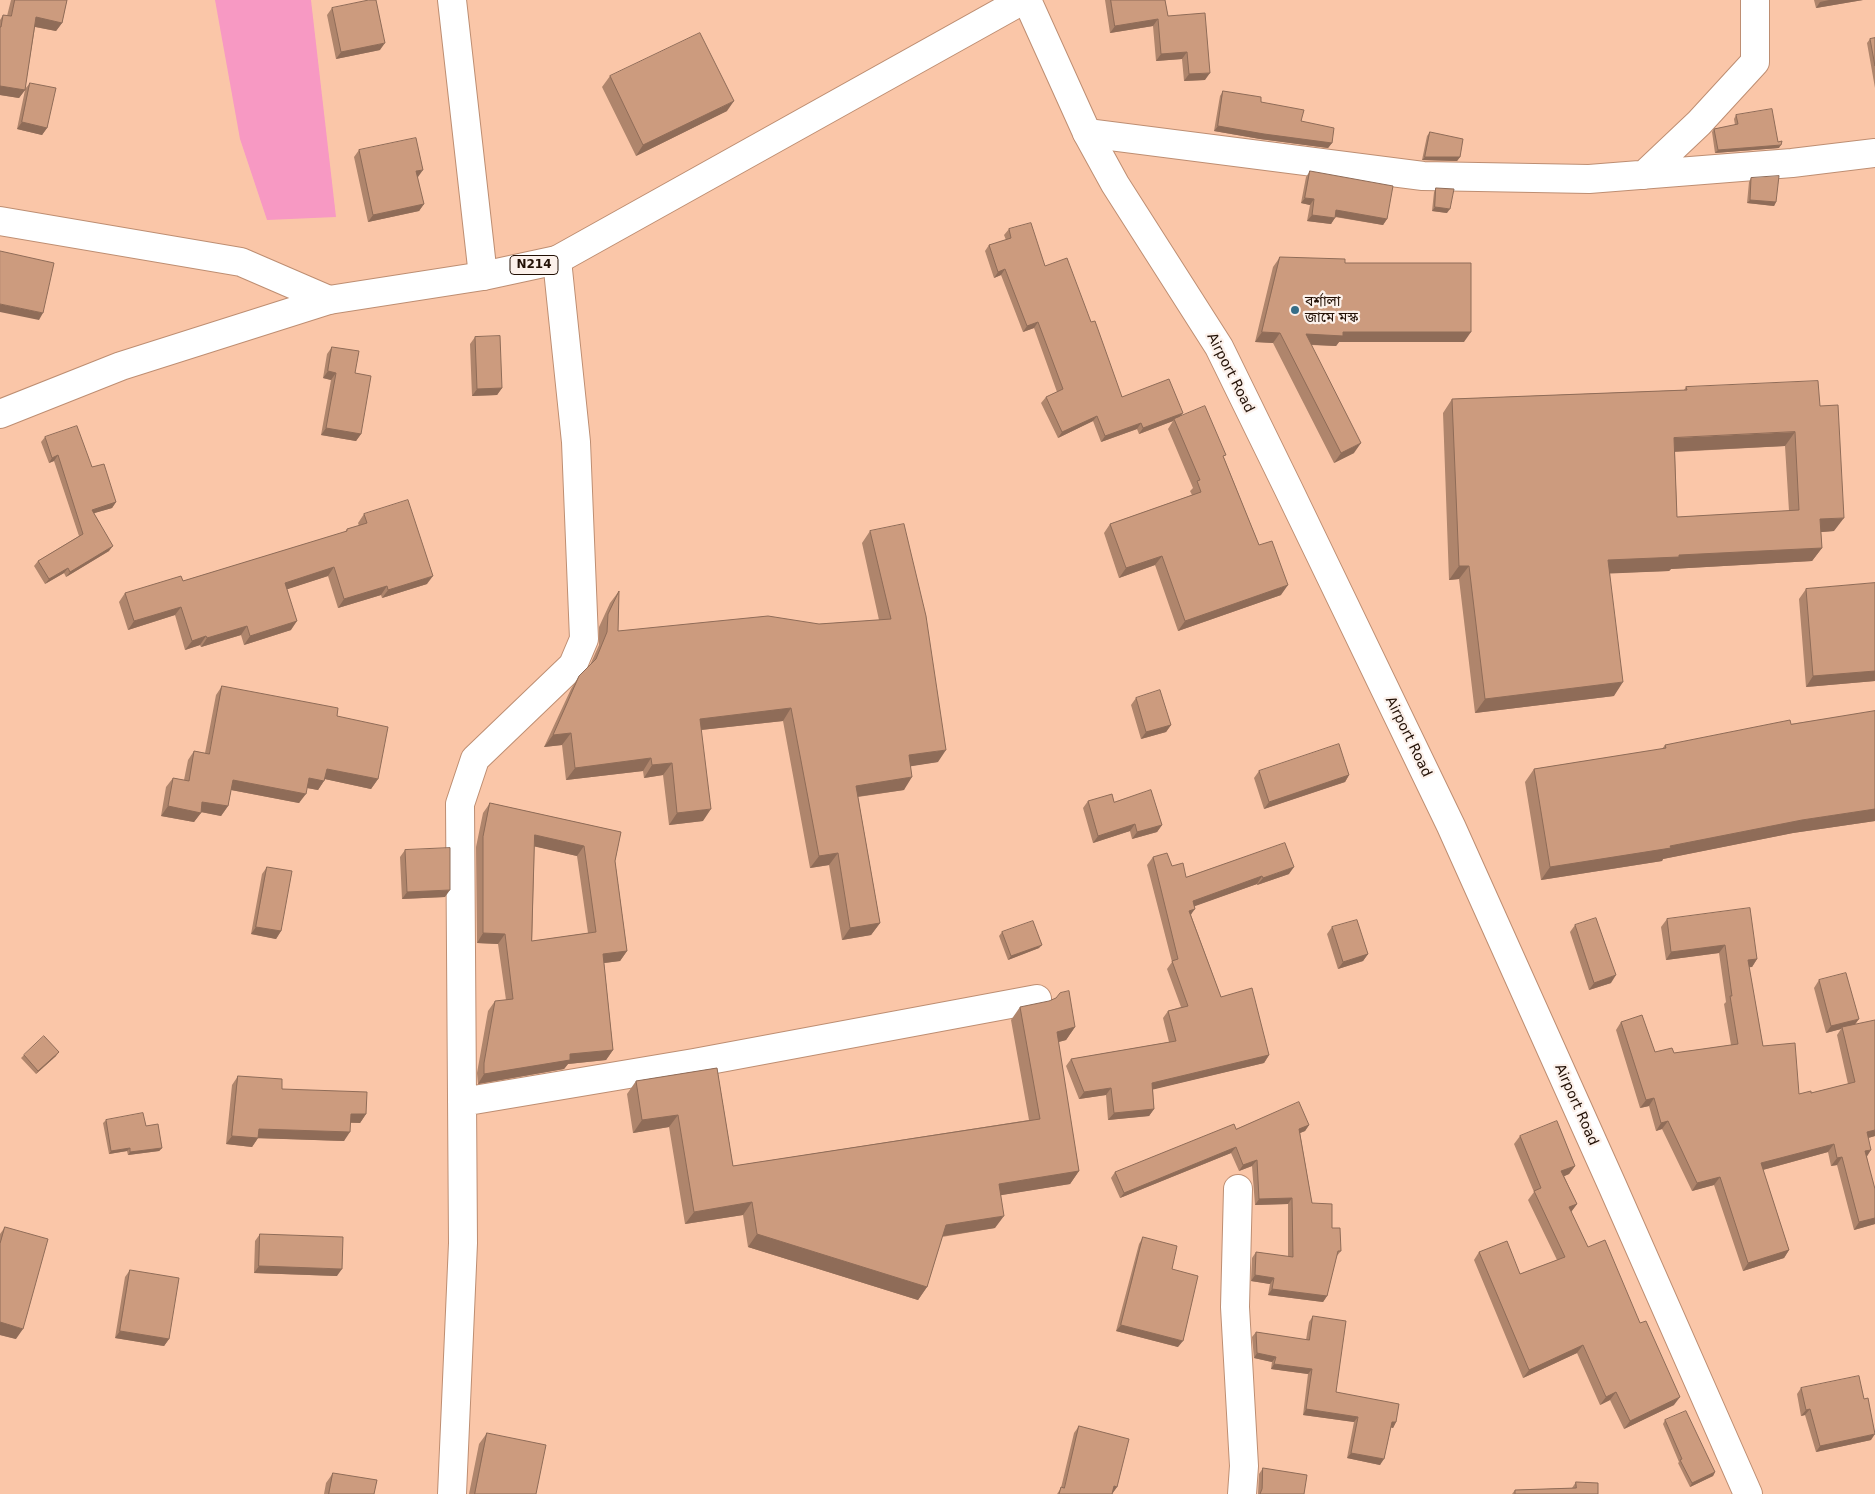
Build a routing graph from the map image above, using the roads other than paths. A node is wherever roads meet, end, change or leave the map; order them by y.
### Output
1 (452, 0) edge
2 (1022, 0) edge
3 (1027, 0) edge
4 (1755, 0) edge
5 (1087, 133) junction
6 (1875, 153) edge
7 (1644, 175) junction
8 (0, 221) edge
9 (557, 260) junction
10 (484, 276) junction
11 (329, 300) junction
12 (0, 414) edge
13 (1037, 999) dead end
14 (462, 1102) junction
15 (1238, 1189) dead end
16 (452, 1494) edge
17 (1242, 1494) edge
18 (1748, 1494) edge

1 - 10 main road
2 - 9 main road, N214
3 - 5 main road, Airport Road
4 - 7 main road
5 - 7 main road
5 - 18 main road, Airport Road
6 - 7 main road
8 - 11 main road
9 - 10 main road, N214
9 - 14 main road
10 - 11 main road, N214
11 - 12 main road, N214
13 - 14 main road
14 - 16 main road
15 - 17 main road

